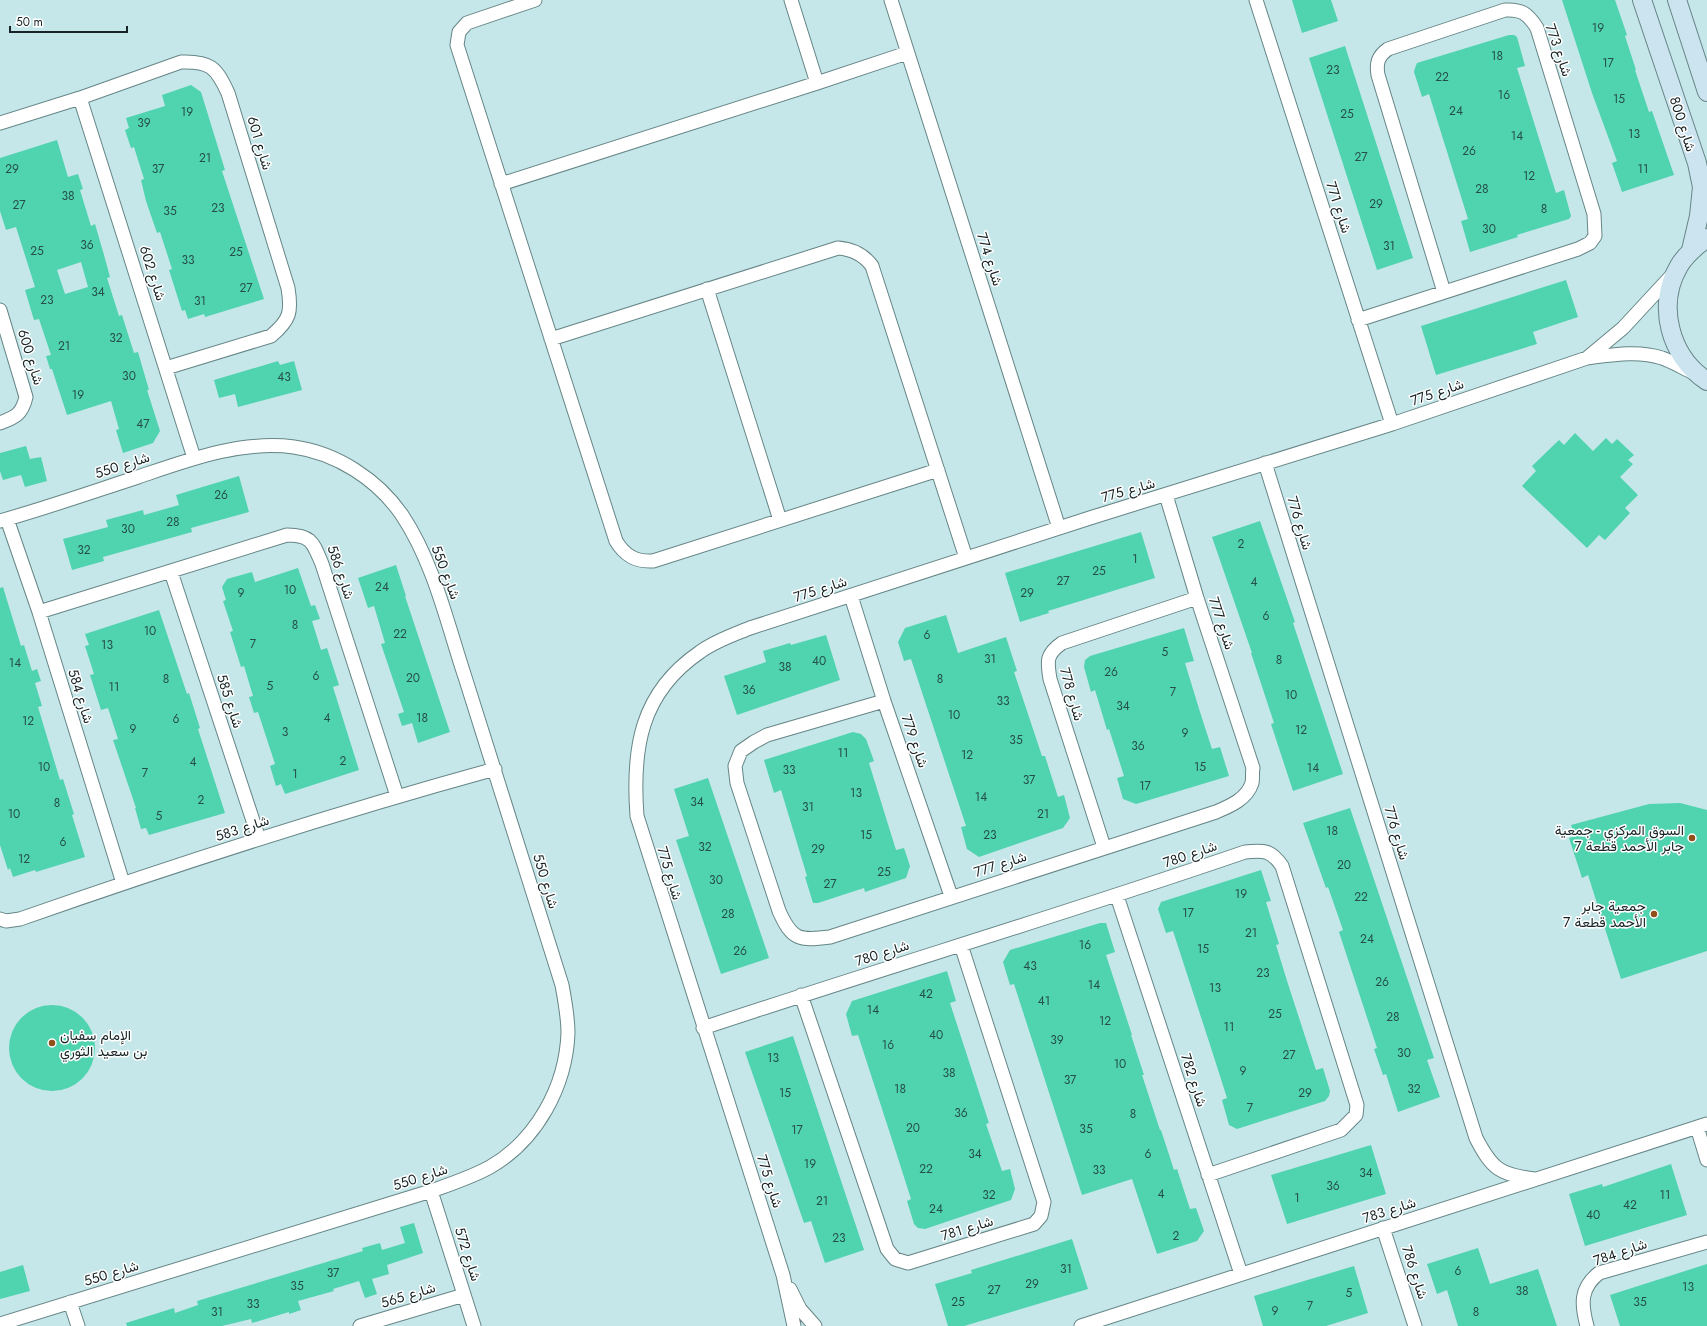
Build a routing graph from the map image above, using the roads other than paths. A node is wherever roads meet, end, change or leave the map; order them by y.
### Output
1 (535, 0) edge
2 (791, 0) edge
3 (891, 0) edge
4 (1256, 0) edge
5 (1642, 0) edge
6 (1677, 0) edge
7 (907, 53) junction
8 (817, 83) junction
9 (1707, 92) edge
10 (80, 98) junction
11 (0, 124) edge
12 (501, 184) junction
13 (1707, 238) edge
14 (1691, 250) junction
15 (1679, 267) junction
16 (707, 289) junction
17 (1444, 292) junction
18 (0, 310) edge
19 (1358, 320) junction
20 (551, 339) junction
21 (1587, 358) junction
22 (166, 368) junction
23 (1703, 378) edge
24 (0, 423) edge
25 (1392, 424) junction
26 (194, 458) junction
27 (1265, 463) junction
28 (938, 470) junction
29 (1166, 495) junction
30 (4, 520) edge
31 (780, 520) junction
32 (1060, 528) junction
33 (966, 558) junction
34 (171, 572) junction
35 (851, 596) junction
36 (1197, 598) junction
37 (38, 612) junction
38 (884, 701) junction
39 (495, 769) junction
40 (397, 796) junction
41 (260, 839) junction
42 (1104, 847) junction
43 (123, 883) junction
44 (951, 896) junction
45 (1117, 896) junction
46 (0, 919) edge
47 (961, 945) junction
48 (801, 995) junction
49 (703, 1028) junction
50 (1702, 1125) edge
51 (1707, 1160) edge
52 (1208, 1175) junction
53 (1535, 1179) junction
54 (431, 1191) junction
55 (1383, 1228) junction
56 (1707, 1242) edge
57 (1240, 1274) junction
58 (783, 1275) junction
59 (464, 1295) junction
60 (70, 1302) junction
61 (0, 1324) edge
62 (78, 1326) edge
63 (360, 1326) edge
64 (474, 1326) edge
65 (794, 1326) edge
66 (815, 1326) edge
67 (1081, 1326) edge
68 (1415, 1326) edge
69 (1587, 1326) edge

1 - 12 street
2 - 8 street
3 - 7 street, شارع 774
4 - 19 street, شارع 771
5 - 14 street, شارع 800
6 - 9 street
7 - 8 street
7 - 32 street, شارع 774
8 - 12 street
10 - 11 street, شارع 601
10 - 22 street, شارع 602
10 - 22 street, شارع 601
12 - 20 street
13 - 14 street
14 - 15 street
15 - 21 street, شارع 775
15 - 23 street
16 - 20 street
16 - 28 street
16 - 31 street
17 - 17 street, شارع 773
17 - 19 street, شارع 773
18 - 24 street, شارع 600
19 - 25 street, شارع 771
20 - 31 street
21 - 23 street, شارع 775
21 - 25 street, شارع 775
22 - 26 street, شارع 602
25 - 27 street, شارع 775
26 - 30 street, شارع 550
26 - 39 street, شارع 550
27 - 29 street, شارع 775
27 - 53 street, شارع 776
28 - 31 street
28 - 33 street
29 - 32 street, شارع 775
29 - 36 street, شارع 777
30 - 37 street, شارع 584
32 - 33 street, شارع 775
33 - 35 street, شارع 775
34 - 37 street, شارع 586
34 - 40 street, شارع 586
34 - 41 street, شارع 585
35 - 38 street, شارع 779
35 - 49 street, شارع 775
36 - 42 street, شارع 777
36 - 42 street, شارع 778
37 - 43 street, شارع 584
38 - 44 street, شارع 779
38 - 44 street, شارع 777
39 - 40 street, شارع 583
39 - 54 street, شارع 550
40 - 41 street, شارع 583
41 - 43 street, شارع 583
42 - 44 street, شارع 777
43 - 46 street, شارع 583
45 - 47 street, شارع 780
45 - 52 street, شارع 782
45 - 52 street, شارع 780
47 - 48 street, شارع 780
47 - 48 street, شارع 781
48 - 49 street, شارع 780
49 - 58 street, شارع 775
50 - 51 street
50 - 53 street, شارع 783
52 - 57 street, شارع 782
53 - 55 street, شارع 783
54 - 59 street, شارع 572
54 - 60 street, شارع 550
55 - 57 street, شارع 783
55 - 68 street, شارع 786
56 - 69 street, شارع 784
57 - 67 street, شارع 783
58 - 65 street, شارع 775
58 - 66 street, شارع 775
59 - 63 street, شارع 565
59 - 64 street, شارع 572
60 - 61 street, شارع 550
60 - 62 street

